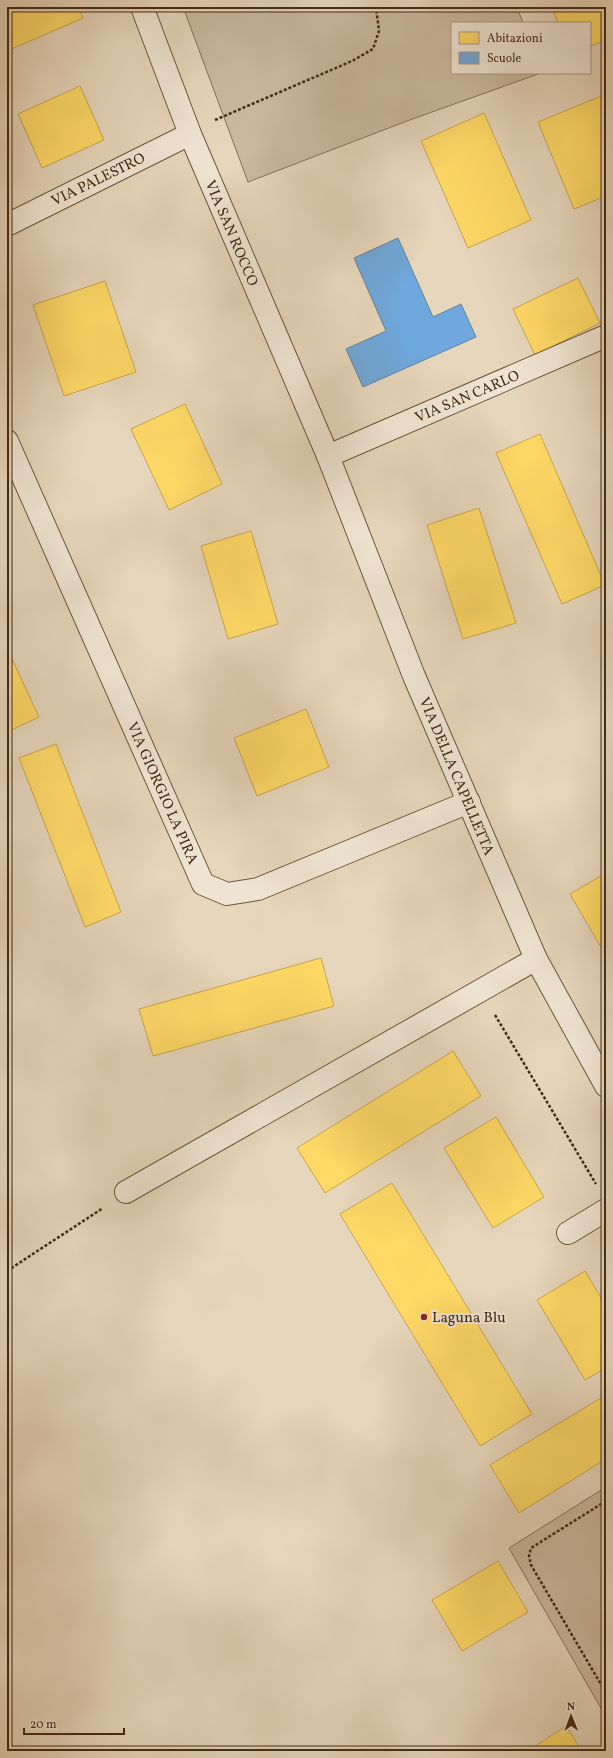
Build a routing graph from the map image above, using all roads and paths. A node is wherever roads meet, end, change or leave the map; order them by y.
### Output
1 (142, 7) edge
2 (376, 7) edge
3 (190, 134) junction
4 (7, 225) edge
5 (606, 336) edge
6 (7, 441) edge
7 (328, 456) junction
8 (469, 802) junction
9 (536, 959) junction
10 (480, 991) junction
11 (606, 1086) edge
12 (598, 1187) dead end
13 (126, 1192) joint
14 (606, 1210) edge
15 (568, 1233) dead end
16 (7, 1271) edge
17 (606, 1501) edge
18 (606, 1694) edge

1 - 3 street, VIA SAN ROCCO
2 - 3 path
3 - 4 street, VIA PALESTRO
3 - 7 street, VIA SAN ROCCO
5 - 7 street, VIA SAN CARLO
6 - 8 street, VIA GIORGIO LA PIRA
7 - 8 street, VIA DELLA CAPELLETTA
8 - 9 street, VIA DELLA CAPELLETTA
9 - 10 street
9 - 11 street, VIA DELLA CAPELLETTA
10 - 12 path
10 - 13 street
13 - 16 path
14 - 15 street
17 - 18 path

